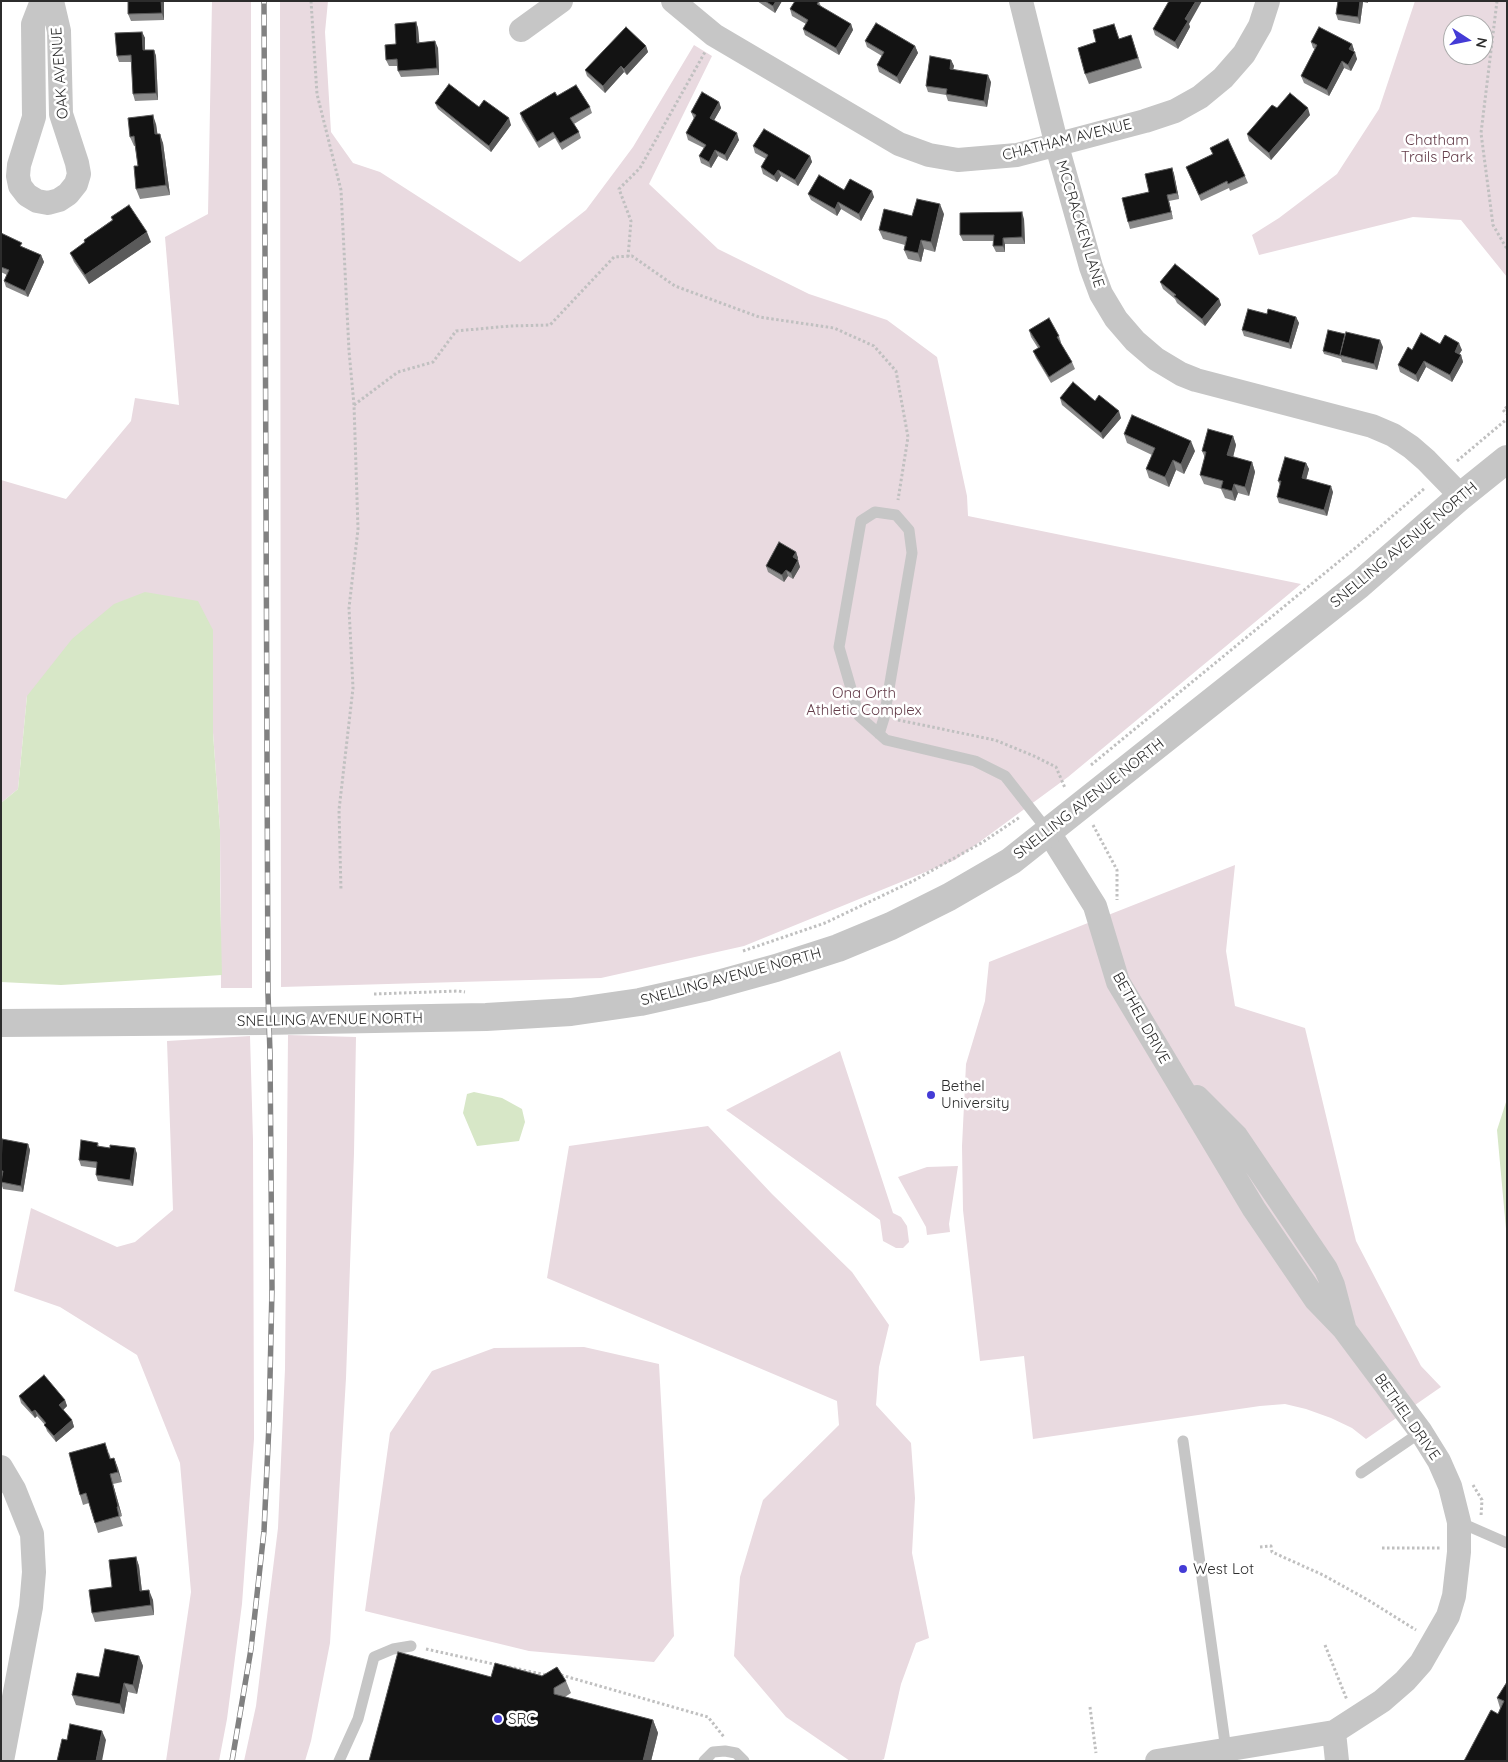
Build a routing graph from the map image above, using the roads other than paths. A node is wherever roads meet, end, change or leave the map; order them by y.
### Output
1 (42, 1) edge
2 (52, 1) edge
3 (561, 1) edge
4 (673, 1) edge
5 (1021, 1) edge
6 (1268, 1) edge
7 (521, 30) dead end
8 (1057, 146) junction
9 (1507, 459) edge
10 (1461, 496) junction
11 (879, 734) junction
12 (1048, 831) junction
13 (1, 1024) edge
14 (1421, 1432) junction
15 (1183, 1440) dead end
16 (1, 1467) edge
17 (1361, 1473) dead end
18 (1459, 1522) junction
19 (1507, 1543) edge
20 (411, 1646) road end
21 (1334, 1732) junction
22 (1226, 1750) junction
23 (740, 1757) edge
24 (1182, 1759) edge
25 (2, 1761) edge
26 (339, 1761) edge
27 (704, 1761) edge
28 (1157, 1761) edge
29 (1337, 1761) edge

1 - 2 street, OAK AVENUE
3 - 7 street
4 - 8 street, CHATHAM AVENUE
5 - 8 street, MCCRACKEN LANE
6 - 8 street, CHATHAM AVENUE
8 - 10 street, MCCRACKEN LANE
9 - 10 street, SNELLING AVENUE NORTH
10 - 12 street, SNELLING AVENUE NORTH
11 - 11 lane
11 - 12 lane
12 - 13 street, SNELLING AVENUE NORTH
12 - 14 street, BETHEL DRIVE
14 - 17 lane
14 - 18 street, BETHEL DRIVE
15 - 22 lane
16 - 25 street
18 - 19 lane
18 - 21 street, BETHEL DRIVE
20 - 26 lane
21 - 22 street
21 - 29 street
22 - 24 street
23 - 27 lane
24 - 28 street

